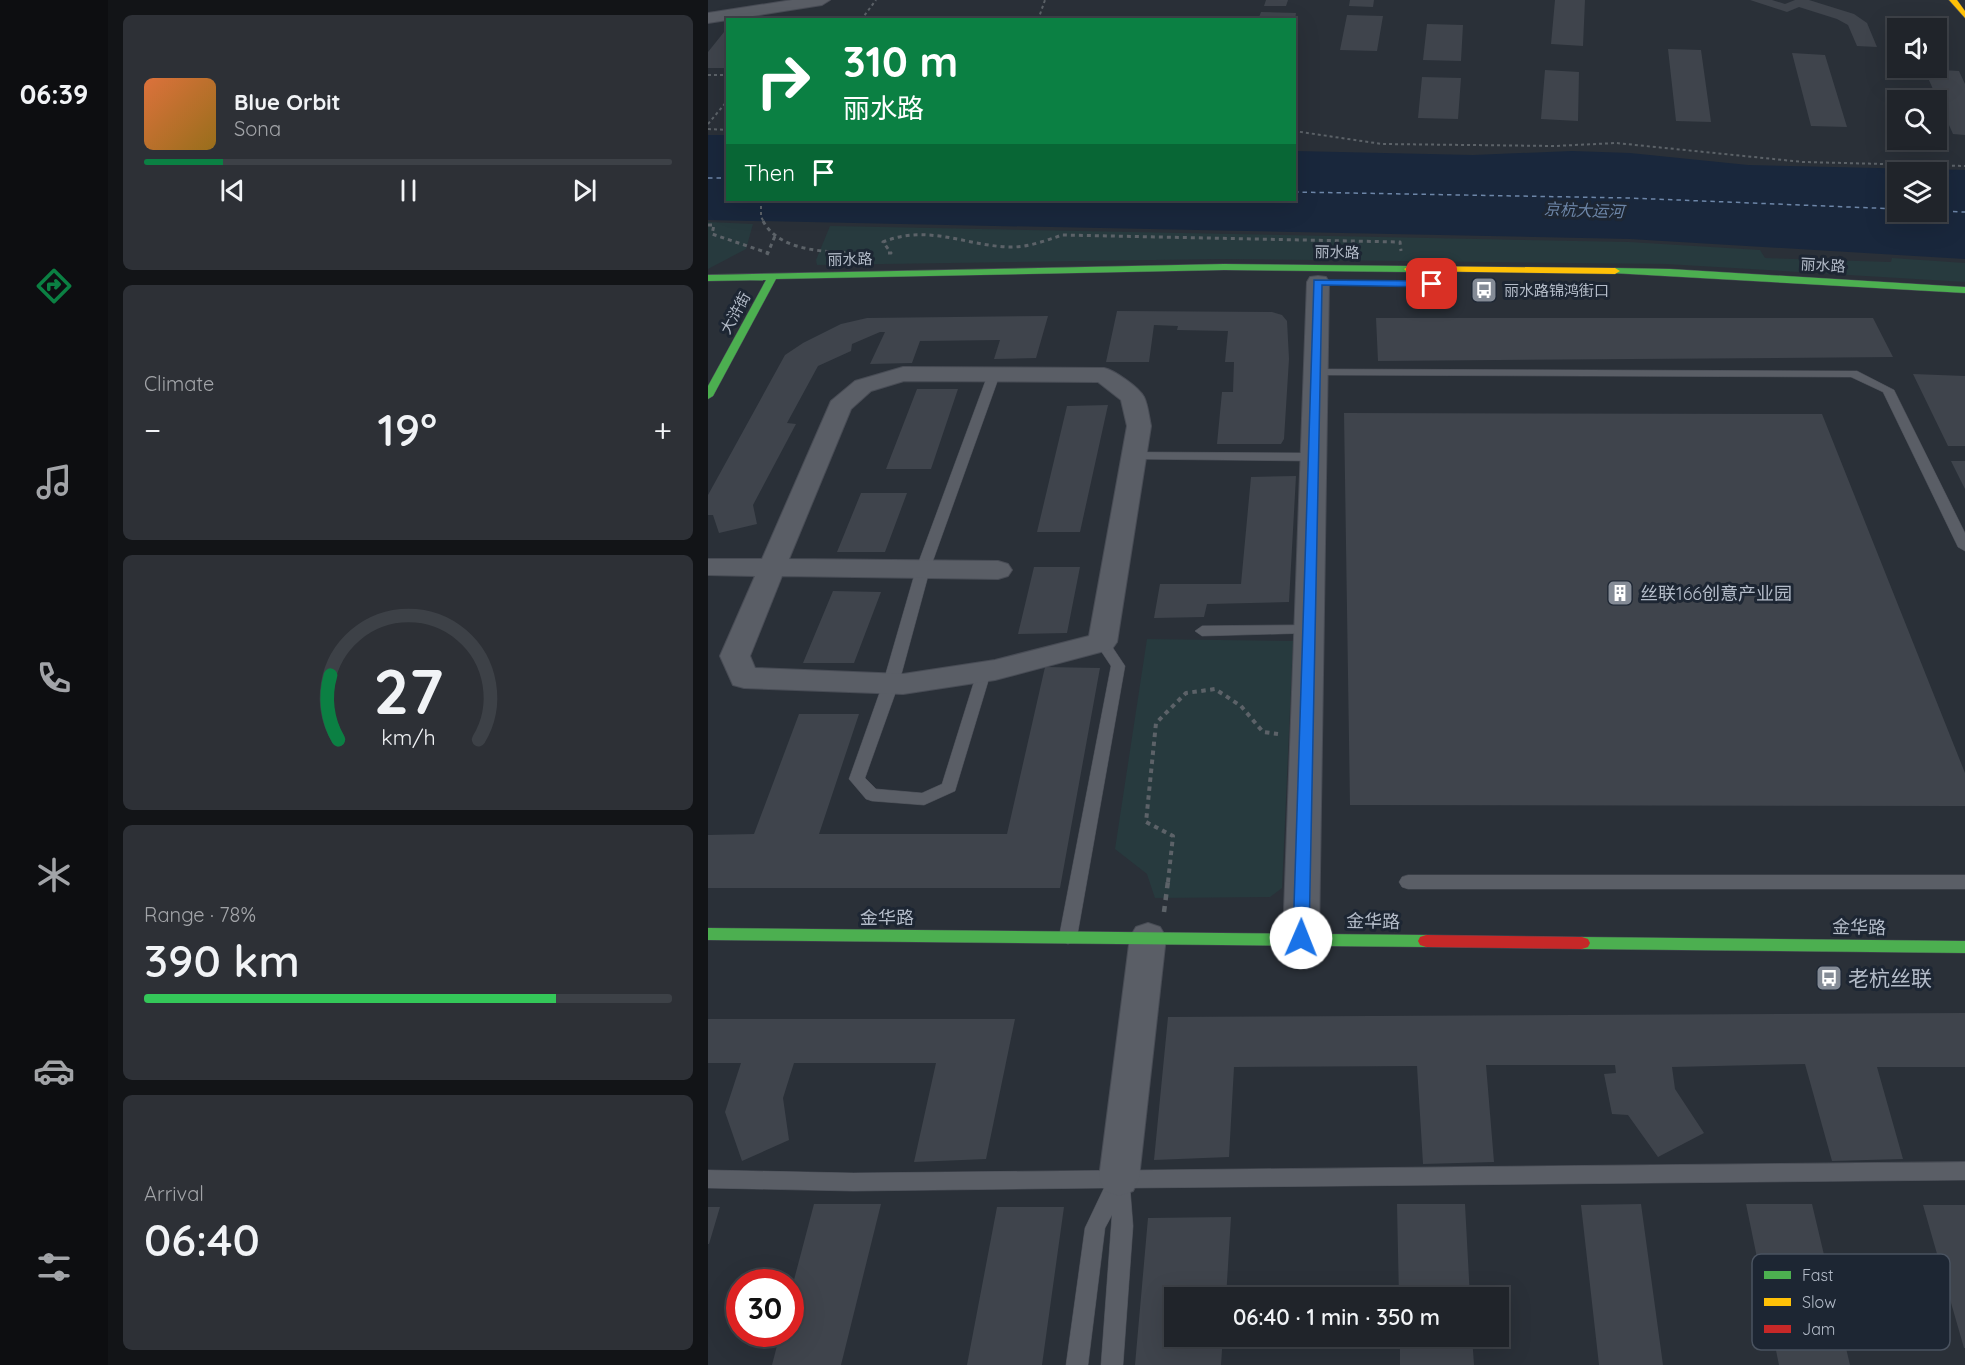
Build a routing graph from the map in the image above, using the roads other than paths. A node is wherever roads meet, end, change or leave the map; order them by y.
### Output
1 (822, 0) edge
2 (1953, 0) edge
3 (1965, 16) edge
4 (708, 18) edge
5 (772, 277) junction
6 (708, 278) edge
7 (1321, 282) dead end
8 (1965, 290) edge
9 (1757, 291) dead end
10 (745, 292) dead end
11 (772, 292) junction
12 (1965, 303) edge
13 (1315, 372) junction
14 (994, 374) junction
15 (708, 396) edge
16 (1134, 456) junction
17 (1313, 457) junction
18 (1965, 548) edge
19 (708, 567) edge
20 (771, 568) junction
21 (923, 569) junction
22 (999, 570) dead end
23 (1308, 630) junction
24 (1202, 631) dead end
25 (1102, 642) junction
26 (984, 672) junction
27 (891, 683) junction
28 (1408, 882) dead end
29 (1965, 882) edge
30 (708, 934) edge
31 (1068, 937) junction
32 (1155, 937) junction
33 (1301, 938) junction
34 (1965, 946) edge
35 (1965, 1171) edge
36 (1119, 1178) junction
37 (708, 1179) edge
38 (1077, 1365) edge
39 (1112, 1365) edge

1 - 4 street
2 - 3 main road
5 - 6 main road, 丽水路
5 - 8 main road, 丽水路
5 - 11 main road, 大浒街
7 - 13 street
9 - 12 main road, 丽水路
10 - 11 main road
11 - 15 main road, 大浒街
13 - 17 street
13 - 18 lane
14 - 16 street
14 - 20 street
14 - 21 lane
16 - 17 lane
16 - 25 street
17 - 23 street
19 - 20 street
20 - 21 street
20 - 27 street
21 - 22 street
21 - 27 lane
23 - 24 lane
23 - 33 street
25 - 26 street
25 - 31 lane
26 - 27 street
26 - 27 lane
28 - 29 lane
30 - 31 main road, 金华路
31 - 32 main road, 金华路
32 - 33 main road, 金华路
32 - 36 street
33 - 34 main road, 金华路
35 - 36 lane
36 - 37 lane
36 - 38 lane
36 - 39 lane

